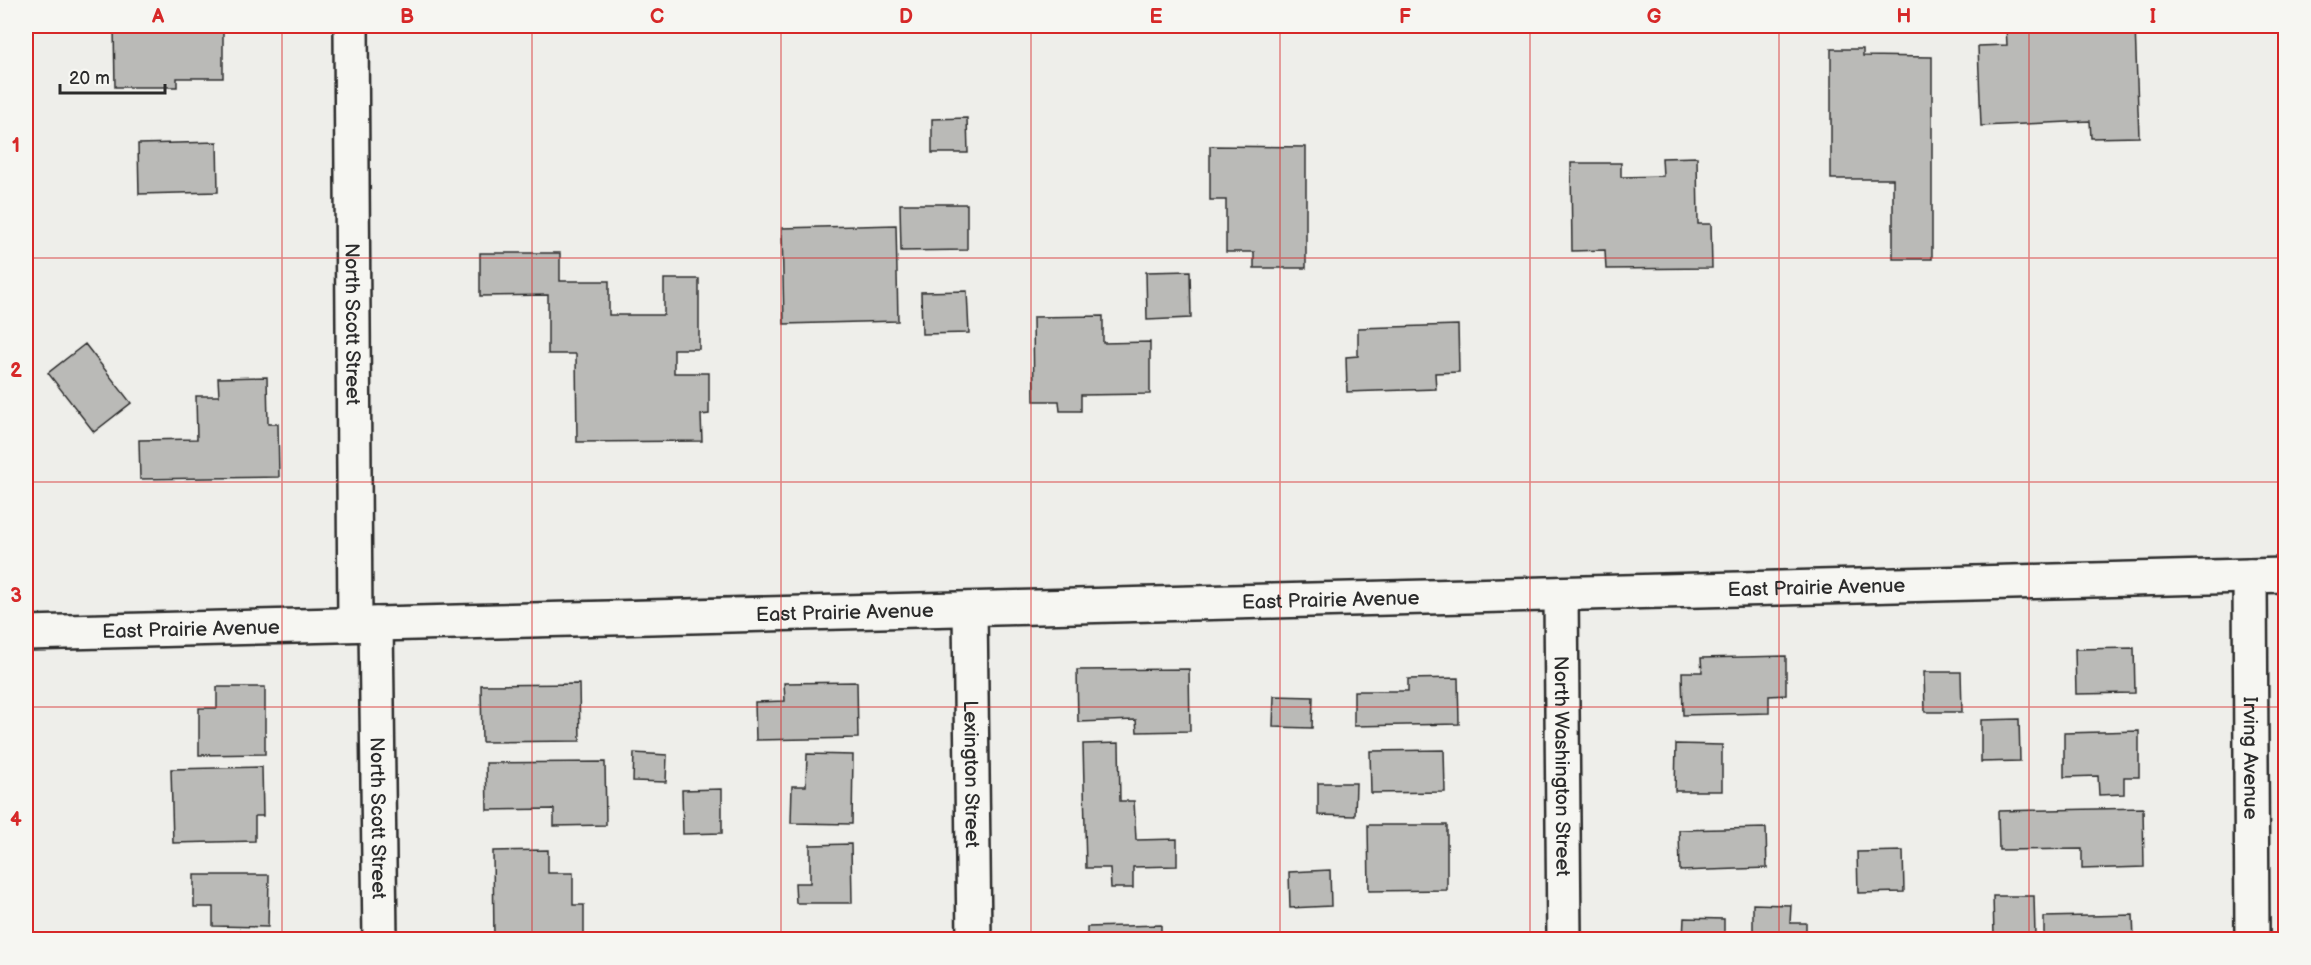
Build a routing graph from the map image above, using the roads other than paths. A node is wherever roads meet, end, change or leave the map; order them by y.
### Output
1 (351, 26) edge
2 (2286, 575) edge
3 (2250, 576) junction
4 (1561, 594) junction
5 (970, 609) junction
6 (366, 624) junction
7 (26, 633) edge
8 (380, 939) edge
9 (974, 939) edge
10 (1564, 939) edge
11 (2252, 939) edge

1 - 6 street, North Scott Street
2 - 3 street, East Prairie Avenue
3 - 4 street, East Prairie Avenue
3 - 11 street, Irving Avenue
4 - 5 street, East Prairie Avenue
4 - 10 street, North Washington Street
5 - 6 street, East Prairie Avenue
5 - 9 street, Lexington Street
6 - 7 street, East Prairie Avenue
6 - 8 street, North Scott Street

